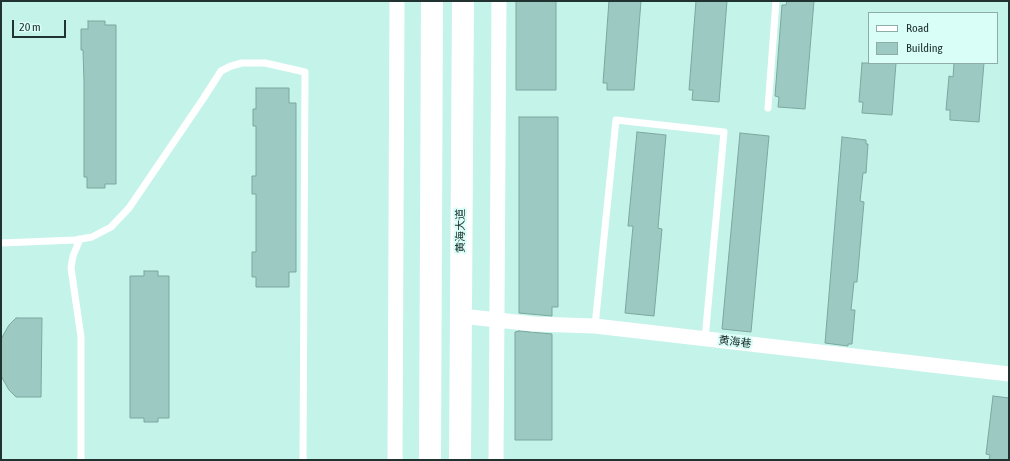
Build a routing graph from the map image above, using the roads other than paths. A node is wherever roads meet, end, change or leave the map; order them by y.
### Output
1 (397, 1) edge
2 (432, 1) edge
3 (463, 1) edge
4 (499, 1) edge
5 (776, 1) edge
6 (768, 108) dead end
7 (80, 239) junction
8 (1, 243) edge
9 (461, 316) junction
10 (496, 320) junction
11 (595, 326) junction
12 (705, 339) junction
13 (1009, 374) edge
14 (81, 460) edge
15 (303, 460) edge
16 (395, 460) edge
17 (430, 460) edge
18 (460, 460) edge
19 (496, 460) edge

1 - 16 street
2 - 17 main road
3 - 9 main road, 黄海大道
4 - 10 street
5 - 6 lane
7 - 8 lane
7 - 14 lane
7 - 15 lane
9 - 10 street, 黄海巷
9 - 18 main road, 黄海大道
10 - 11 street, 黄海巷
10 - 19 street
11 - 12 street, 黄海巷
11 - 12 lane
12 - 13 street, 黄海巷

